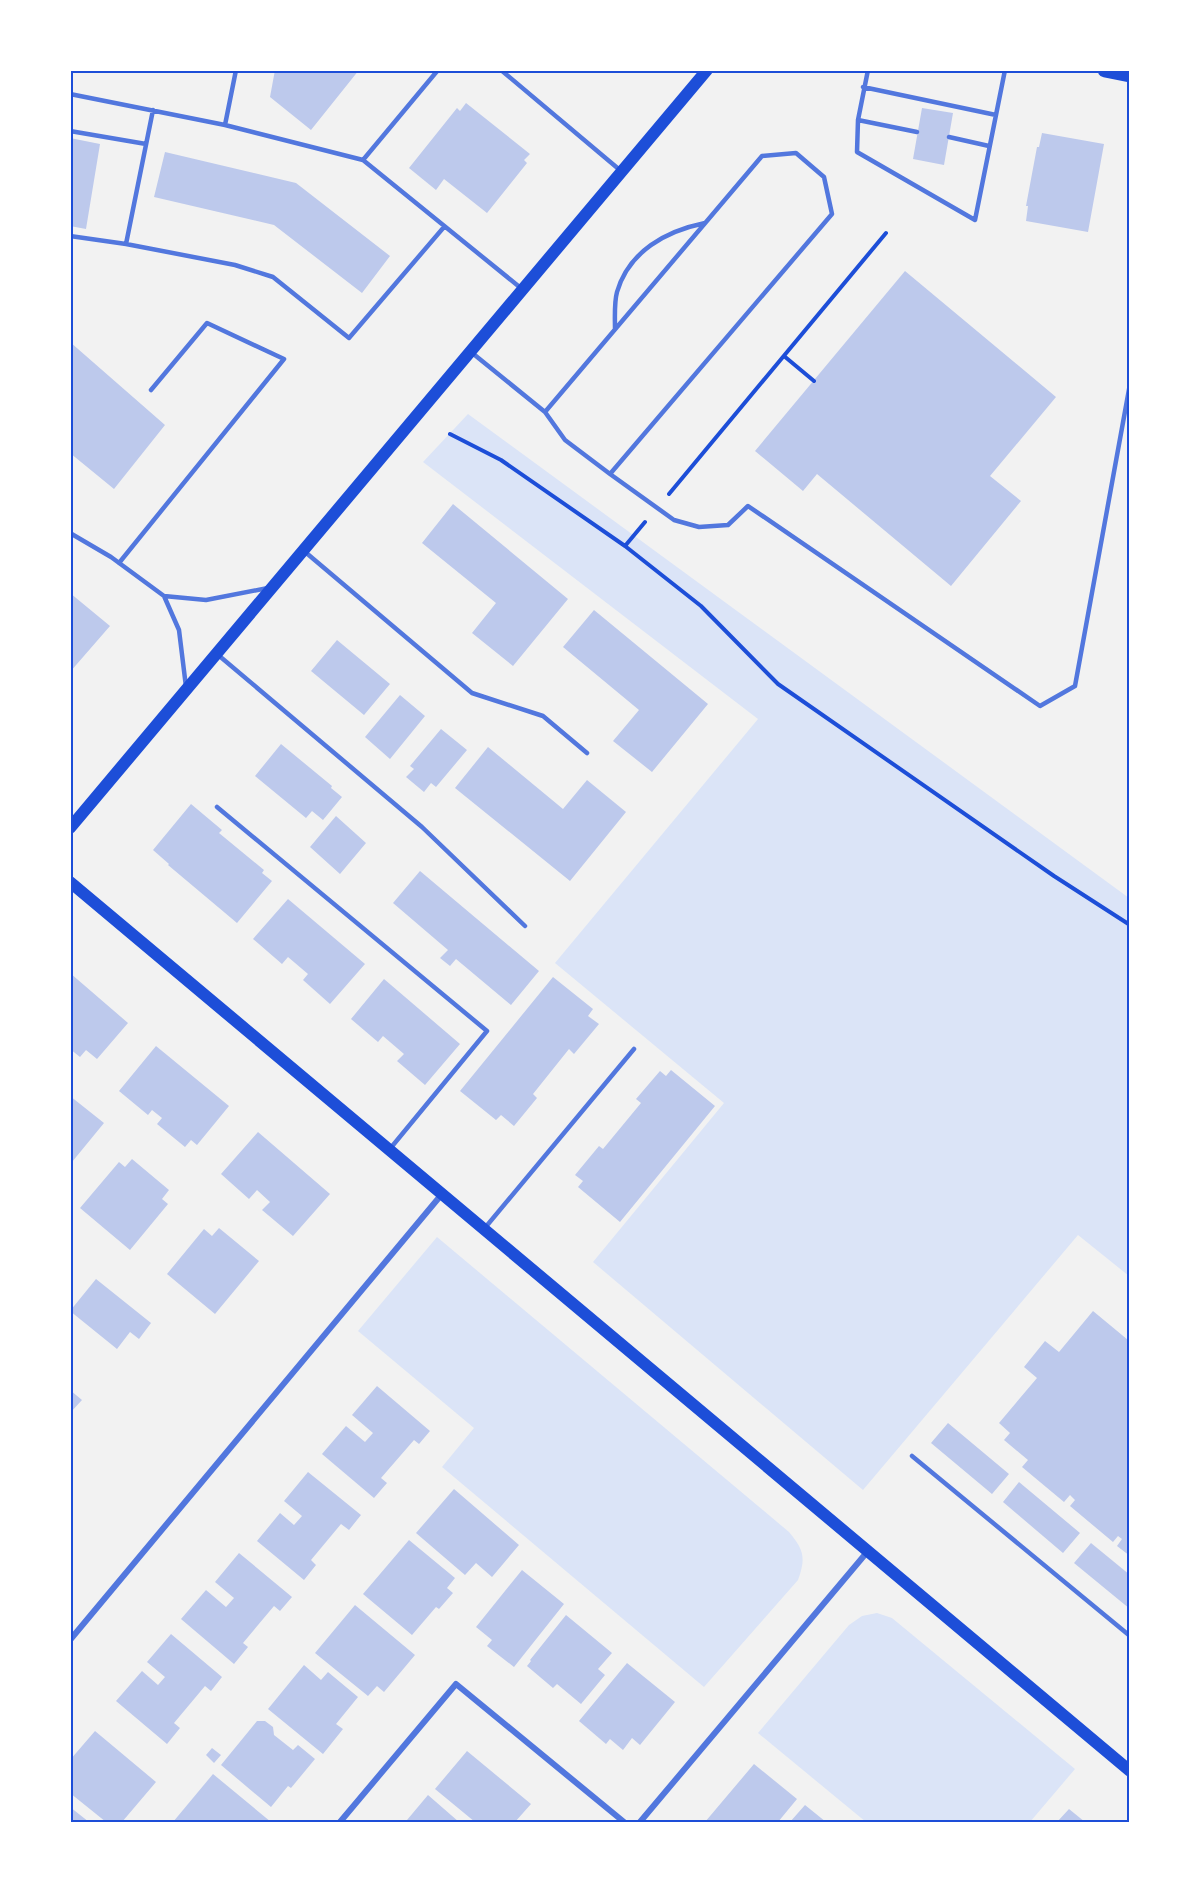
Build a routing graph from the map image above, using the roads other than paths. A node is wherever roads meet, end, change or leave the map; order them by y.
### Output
1 (236, 70) edge
2 (427, 70) edge
3 (438, 70) edge
4 (501, 70) edge
5 (707, 70) edge
6 (868, 70) edge
7 (1005, 70) edge
8 (1106, 70) edge
9 (433, 75) junction
10 (1130, 75) edge
11 (863, 87) junction
12 (70, 94) edge
13 (153, 110) junction
14 (996, 115) junction
15 (858, 120) junction
16 (225, 125) junction
17 (70, 131) edge
18 (917, 132) dead end
19 (949, 137) dead end
20 (146, 144) junction
21 (989, 146) junction
22 (363, 160) junction
23 (622, 172) junction
24 (705, 223) junction
25 (444, 227) junction
26 (70, 236) edge
27 (126, 244) junction
28 (523, 290) junction
29 (615, 329) junction
30 (471, 352) junction
31 (1130, 384) edge
32 (151, 390) dead end
33 (545, 412) junction
34 (610, 474) junction
35 (70, 533) edge
36 (304, 551) junction
37 (119, 563) junction
38 (274, 587) junction
39 (164, 596) junction
40 (217, 654) junction
41 (187, 690) junction
42 (587, 753) dead end
43 (217, 807) dead end
44 (70, 828) edge
45 (70, 882) edge
46 (525, 926) dead end
47 (634, 1048) dead end
48 (389, 1150) junction
49 (442, 1194) junction
50 (484, 1229) junction
51 (912, 1456) dead end
52 (868, 1551) junction
53 (1130, 1636) edge
54 (70, 1640) edge
55 (1130, 1771) edge
56 (340, 1822) edge
57 (624, 1822) edge
58 (640, 1822) edge

1 - 16 lane
2 - 9 lane
3 - 9 lane
4 - 23 lane
5 - 23 main road
6 - 11 lane
7 - 14 lane
8 - 10 main road
9 - 22 lane
11 - 14 lane
11 - 15 lane
12 - 13 lane
13 - 16 lane
13 - 20 lane
14 - 21 lane
15 - 18 lane
15 - 21 lane
16 - 22 lane
17 - 20 lane
19 - 21 lane
20 - 27 lane
22 - 25 lane
23 - 28 main road
24 - 29 lane
24 - 29 lane
24 - 34 lane
25 - 27 lane
25 - 28 lane
26 - 27 lane
28 - 30 main road
29 - 33 lane
30 - 33 lane
30 - 36 main road
31 - 34 lane
32 - 37 lane
33 - 34 lane
35 - 37 lane
36 - 38 main road
36 - 42 lane
37 - 39 lane
38 - 39 lane
38 - 40 main road
39 - 41 lane
40 - 41 main road
40 - 46 lane
41 - 44 main road
43 - 48 lane
45 - 48 main road
47 - 50 lane
48 - 49 main road
49 - 50 main road
49 - 54 street
50 - 52 main road
51 - 53 lane
52 - 55 main road
52 - 58 street
56 - 57 street

